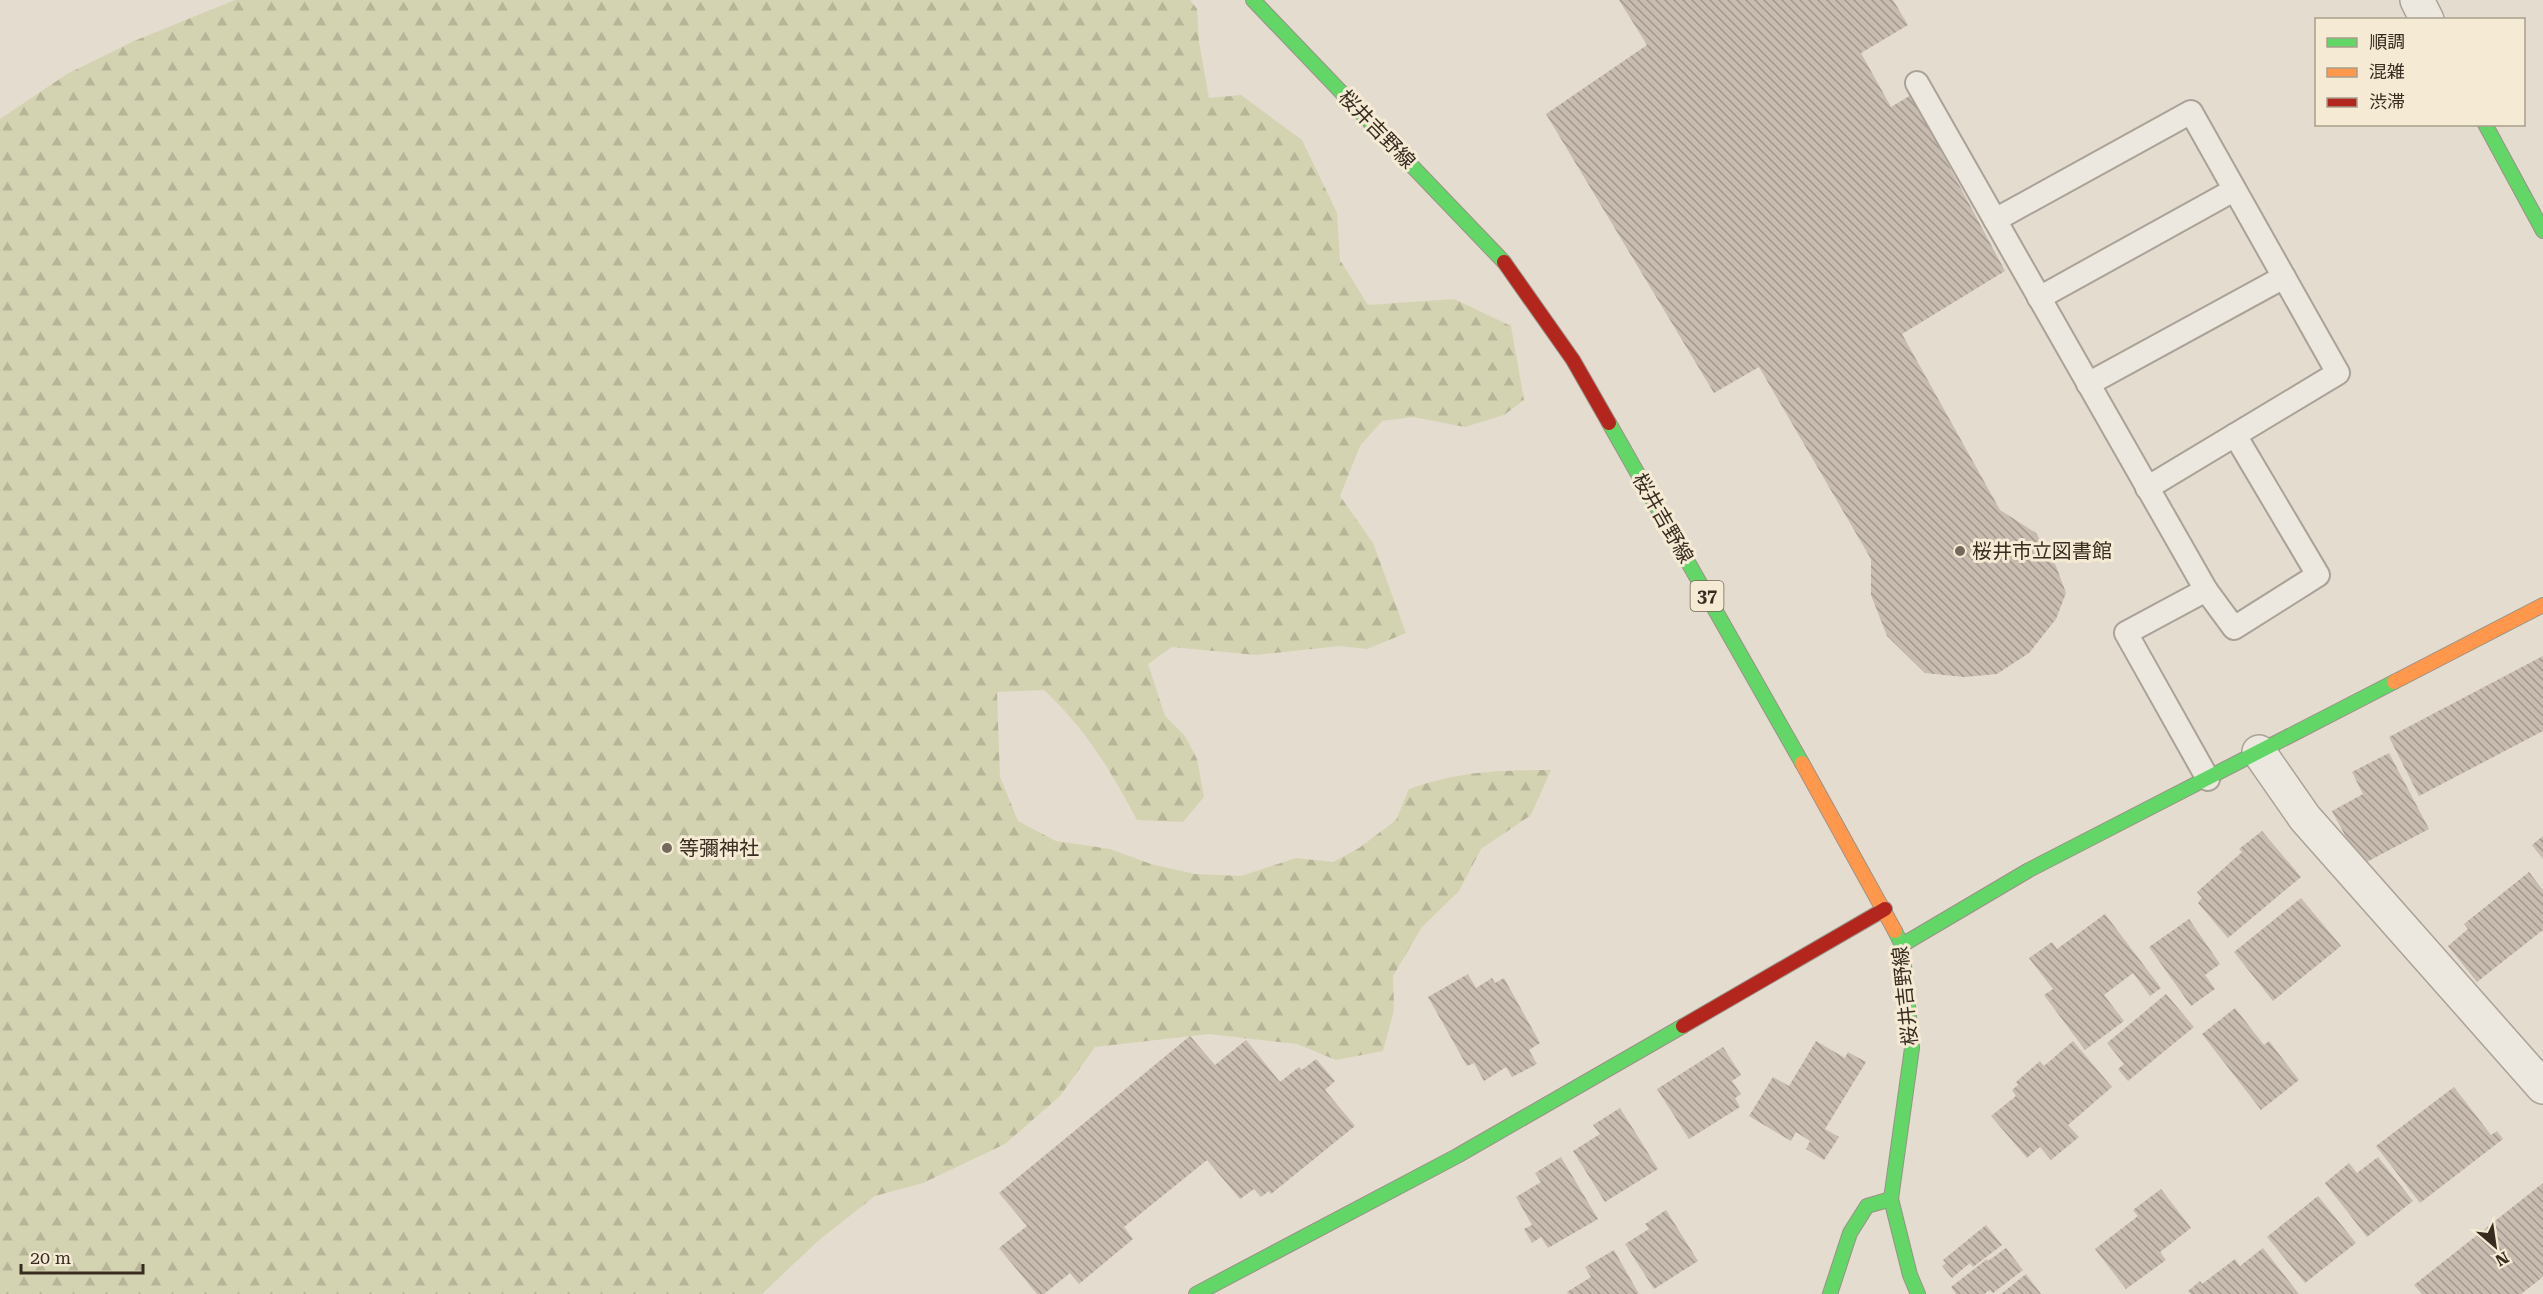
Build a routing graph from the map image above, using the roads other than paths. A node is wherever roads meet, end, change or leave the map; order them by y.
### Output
1 (1253, 0) edge
2 (2417, 0) edge
3 (2426, 18) edge
4 (1917, 83) dead end
5 (2486, 126) edge
6 (2234, 190) junction
7 (1995, 220) junction
8 (2543, 231) edge
9 (2284, 277) junction
10 (2039, 298) junction
11 (2088, 384) junction
12 (2235, 435) junction
13 (2147, 488) junction
14 (2206, 590) junction
15 (2543, 605) edge
16 (2259, 752) junction
17 (2208, 778) junction
18 (1885, 909) junction
19 (1902, 945) junction
20 (2543, 1087) edge
21 (1891, 1199) junction
22 (1196, 1294) edge
23 (1830, 1294) edge
24 (1918, 1294) edge

1 - 18 street, 桜井吉野線 / 37
2 - 3 street
4 - 7 lane
5 - 8 street
6 - 7 lane
6 - 9 lane
6 - 10 lane
7 - 10 lane
9 - 11 lane
9 - 12 lane
10 - 11 lane
11 - 13 lane
12 - 13 lane
12 - 14 lane
13 - 14 lane
14 - 17 lane
15 - 16 street
16 - 17 street
16 - 20 street
17 - 19 street
18 - 19 street, 桜井吉野線 / 37
18 - 22 street
19 - 21 street, 桜井吉野線 / 37
21 - 23 street
21 - 24 street, 桜井吉野線 / 37

